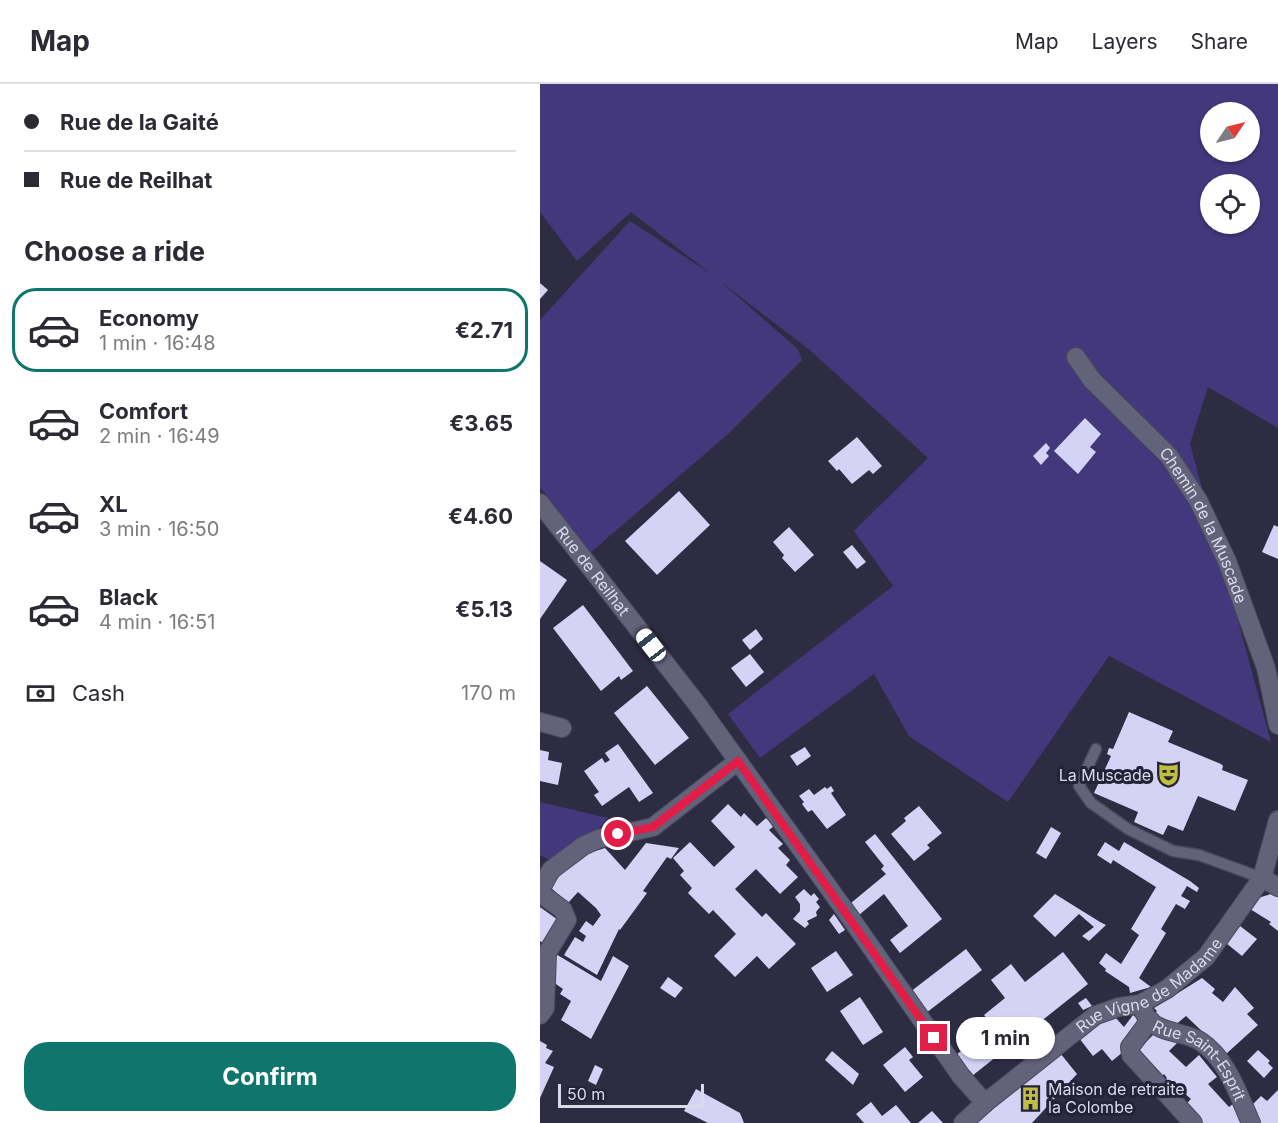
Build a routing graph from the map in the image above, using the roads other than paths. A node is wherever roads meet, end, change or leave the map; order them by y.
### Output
1 (1076, 357) dead end
2 (540, 503) edge
3 (540, 722) edge
4 (1278, 725) edge
5 (562, 728) dead end
6 (1096, 749) dead end
7 (738, 761) junction
8 (1278, 820) edge
9 (1270, 883) edge
10 (540, 891) edge
11 (543, 951) edge
12 (1140, 1004) junction
13 (540, 1015) edge
14 (1150, 1020) junction
15 (985, 1103) junction
16 (963, 1123) edge
17 (1193, 1123) edge
18 (1251, 1123) edge

1 - 4 street, Chemin de la Muscade
2 - 7 street, Rue de Reilhat
3 - 5 street
6 - 9 lane
7 - 10 street
7 - 15 street, Rue de Reilhat
8 - 9 street
9 - 12 street, Rue Vigne de Madame
10 - 11 street
11 - 13 street
12 - 14 street, Rue Saint-Esprit
12 - 15 street, Rue Vigne de Madame
14 - 17 street
14 - 18 street, Rue Saint-Esprit
15 - 16 street, Rue Vigne de Madame

